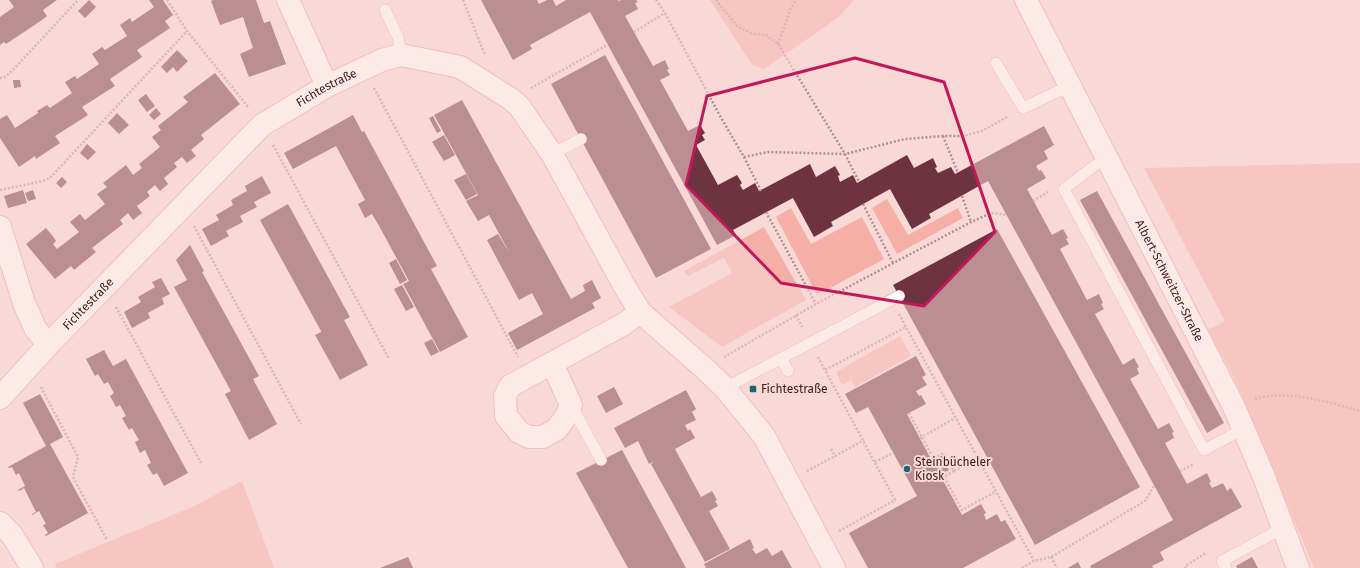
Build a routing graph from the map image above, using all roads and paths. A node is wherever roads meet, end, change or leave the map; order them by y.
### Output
1 (78, 0) edge
2 (167, 0) edge
3 (288, 0) edge
4 (464, 0) edge
5 (656, 0) edge
6 (716, 0) edge
7 (796, 0) edge
8 (1026, 0) edge
9 (385, 10) dead end
10 (665, 13) junction
11 (187, 31) junction
12 (634, 32) dead end
13 (778, 44) junction
14 (608, 45) dead end
15 (401, 55) junction
16 (996, 63) dead end
17 (364, 69) junction
18 (0, 78) edge
19 (1071, 85) junction
20 (327, 86) junction
21 (496, 90) junction
22 (519, 106) junction
23 (1023, 108) junction
24 (262, 125) junction
25 (943, 136) junction
26 (581, 139) dead end
27 (552, 154) junction
28 (845, 154) junction
29 (744, 157) junction
30 (1106, 157) junction
31 (958, 173) dead end
32 (859, 182) dead end
33 (0, 190) edge
34 (761, 191) dead end
35 (962, 196) dead end
36 (863, 204) dead end
37 (184, 206) junction
38 (766, 212) dead end
39 (1007, 215) dead end
40 (972, 222) junction
41 (0, 227) edge
42 (893, 263) junction
43 (105, 288) junction
44 (899, 296) dead end
45 (816, 304) junction
46 (640, 312) junction
47 (48, 346) junction
48 (781, 358) junction
49 (390, 359) dead end
50 (552, 363) junction
51 (28, 368) junction
52 (704, 368) junction
53 (788, 372) dead end
54 (528, 376) junction
55 (725, 388) junction
56 (0, 398) edge
57 (571, 405) junction
58 (1234, 407) junction
59 (1360, 410) edge
60 (909, 413) dead end
61 (955, 418) junction
62 (301, 424) dead end
63 (1243, 429) junction
64 (921, 437) junction
65 (864, 440) junction
66 (831, 449) dead end
67 (893, 453) dead end
68 (835, 456) junction
69 (977, 459) junction
70 (601, 460) dead end
71 (201, 462) dead end
72 (875, 462) junction
73 (954, 471) junction
74 (804, 473) dead end
75 (1154, 486) dead end
76 (995, 492) junction
77 (962, 510) junction
78 (964, 514) dead end
79 (0, 523) edge
80 (1283, 528) junction
81 (107, 540) dead end
82 (820, 542) junction
83 (1051, 557) junction
84 (1034, 561) junction
85 (32, 568) edge
86 (834, 568) edge
87 (1022, 568) edge
88 (1057, 568) edge
89 (1226, 568) edge
90 (1298, 568) edge

1 - 18 path
2 - 11 path
3 - 20 street
4 - 21 path
5 - 10 path
6 - 13 path
7 - 13 path
8 - 19 street, Albert-Schweitzer-Straße
9 - 15 lane
10 - 12 path
10 - 29 path
11 - 24 path
11 - 33 path
13 - 28 path
14 - 22 path
15 - 17 street, Fichtestraße
15 - 21 street, Fichtestraße
16 - 23 lane
17 - 20 street, Fichtestraße
17 - 54 path
19 - 23 lane
19 - 30 street, Albert-Schweitzer-Straße
20 - 24 street, Fichtestraße
21 - 22 street, Fichtestraße
22 - 27 street, Fichtestraße
23 - 25 path
24 - 37 street, Fichtestraße
24 - 49 path
25 - 28 path
25 - 31 path
26 - 27 lane
27 - 46 street, Fichtestraße
28 - 29 path
28 - 32 path
29 - 34 path
30 - 58 street, Albert-Schweitzer-Straße
30 - 63 lane
35 - 40 path
36 - 42 path
37 - 43 street, Fichtestraße
37 - 62 path
38 - 45 path
39 - 40 path
40 - 42 path
41 - 47 street
42 - 45 path
43 - 47 street, Fichtestraße
43 - 71 path
44 - 48 lane
45 - 52 path
46 - 50 street
46 - 52 street, Fichtestraße
47 - 51 street, Fichtestraße
48 - 53 lane
48 - 55 lane
50 - 54 street
50 - 57 street
51 - 56 street, Fichtestraße
51 - 81 path
52 - 55 street, Fichtestraße
54 - 57 street
55 - 82 street, Fichtestraße
57 - 70 lane
58 - 59 path
58 - 63 street, Albert-Schweitzer-Straße
60 - 64 path
61 - 64 path
61 - 65 path
61 - 69 path
63 - 80 street, Albert-Schweitzer-Straße
64 - 73 path
65 - 68 path
65 - 72 path
66 - 68 path
67 - 72 path
68 - 74 path
69 - 73 path
69 - 76 path
72 - 82 path
73 - 77 path
75 - 83 path
76 - 77 path
76 - 84 path
77 - 78 path
79 - 85 street
80 - 89 lane
80 - 90 street, Albert-Schweitzer-Straße
82 - 86 street, Fichtestraße
83 - 84 path
83 - 88 path
84 - 87 path

